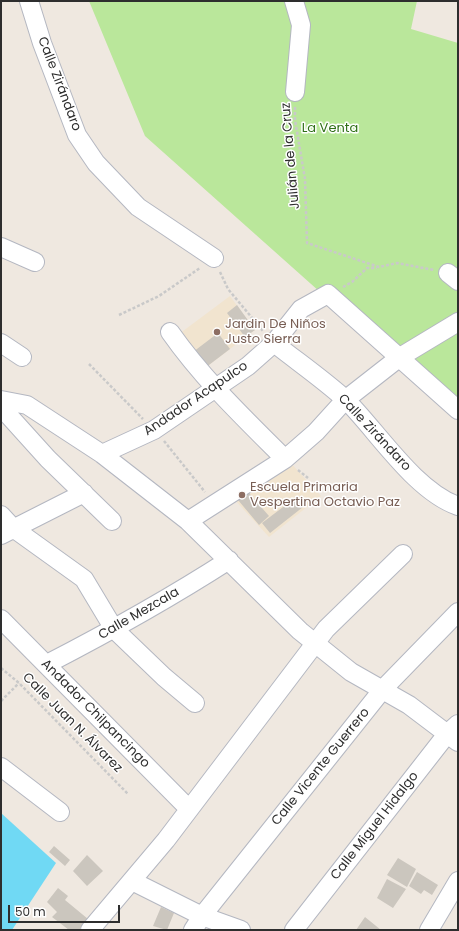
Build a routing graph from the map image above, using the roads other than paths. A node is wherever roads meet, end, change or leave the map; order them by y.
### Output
1 (29, 1) edge
2 (294, 1) edge
3 (295, 92) road end
4 (1, 247) edge
5 (214, 258) road end
6 (34, 262) dead end
7 (458, 322) edge
8 (170, 332) dead end
9 (274, 343) junction
10 (1, 344) edge
11 (22, 357) dead end
12 (400, 357) junction
13 (214, 388) junction
14 (1, 400) edge
15 (345, 400) junction
16 (1, 407) edge
17 (458, 410) edge
18 (102, 454) junction
19 (284, 459) junction
20 (84, 493) junction
21 (458, 506) edge
22 (112, 521) dead end
23 (188, 521) junction
24 (5, 526) edge
25 (403, 554) dead end
26 (229, 560) junction
27 (458, 612) edge
28 (1, 619) edge
29 (114, 629) junction
30 (316, 644) junction
31 (47, 664) junction
32 (383, 689) junction
33 (195, 703) dead end
34 (454, 733) edge
35 (1, 767) edge
36 (189, 809) junction
37 (60, 812) dead end
38 (458, 880) edge
39 (132, 881) junction
40 (197, 923) edge
41 (90, 930) edge
42 (241, 930) edge
43 (294, 930) edge
44 (429, 930) edge

1 - 5 street, Calle Zirándaro
2 - 3 street
4 - 6 street
7 - 12 street
8 - 13 street
9 - 12 street, Andador Acapulco
9 - 13 street, Andador Acapulco
9 - 15 street, Calle Zirándaro
10 - 11 street
12 - 15 street
12 - 17 street
13 - 18 street, Andador Acapulco
13 - 19 street
14 - 18 street
15 - 19 street
15 - 21 street, Calle Zirándaro
16 - 20 street
18 - 23 street
19 - 23 street
20 - 22 street
20 - 24 street
23 - 26 street
24 - 29 street
25 - 30 street
26 - 29 street, Calle Mezcala
26 - 30 street
27 - 32 street, Calle Vicente Guerrero
28 - 31 street, Andador Chilpancingo
29 - 31 street, Calle Mezcala
29 - 33 street
30 - 32 street
30 - 36 street
31 - 36 street, Andador Chilpancingo
32 - 34 street
32 - 40 street, Calle Vicente Guerrero
34 - 43 street, Calle Miguel Hidalgo
35 - 37 street
36 - 39 street
38 - 44 street
39 - 40 street
39 - 41 street
40 - 42 street

